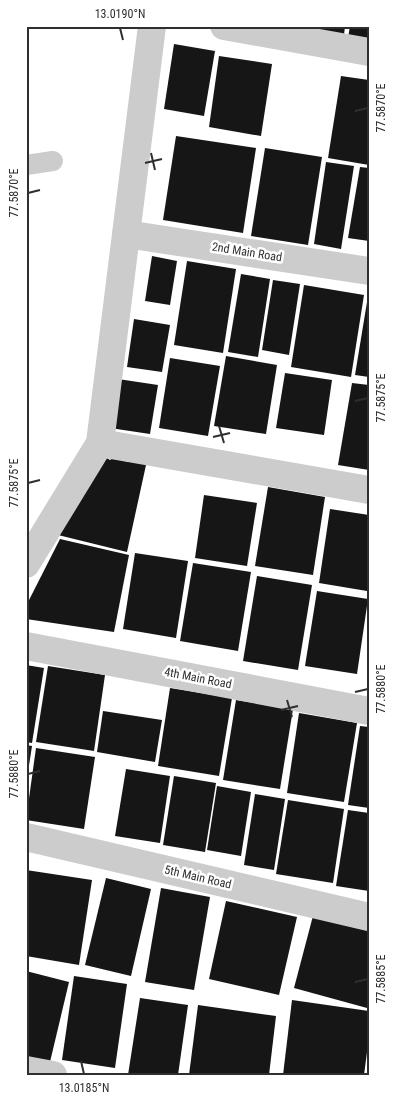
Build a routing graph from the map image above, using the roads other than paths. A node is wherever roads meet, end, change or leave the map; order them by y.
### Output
1 (152, 26) edge
2 (224, 26) edge
3 (369, 52) edge
4 (54, 161) dead end
5 (26, 165) edge
6 (126, 234) junction
7 (369, 271) edge
8 (100, 443) junction
9 (369, 490) edge
10 (26, 564) edge
11 (26, 646) edge
12 (369, 711) edge
13 (26, 837) edge
14 (369, 916) edge
15 (26, 1070) edge
16 (53, 1075) edge

1 - 6 street
2 - 3 street
4 - 5 lane
6 - 7 street, 2nd Main Road
6 - 8 street
8 - 9 street
8 - 10 street
11 - 12 street, 4th Main Road
13 - 14 street, 5th Main Road
15 - 16 street

